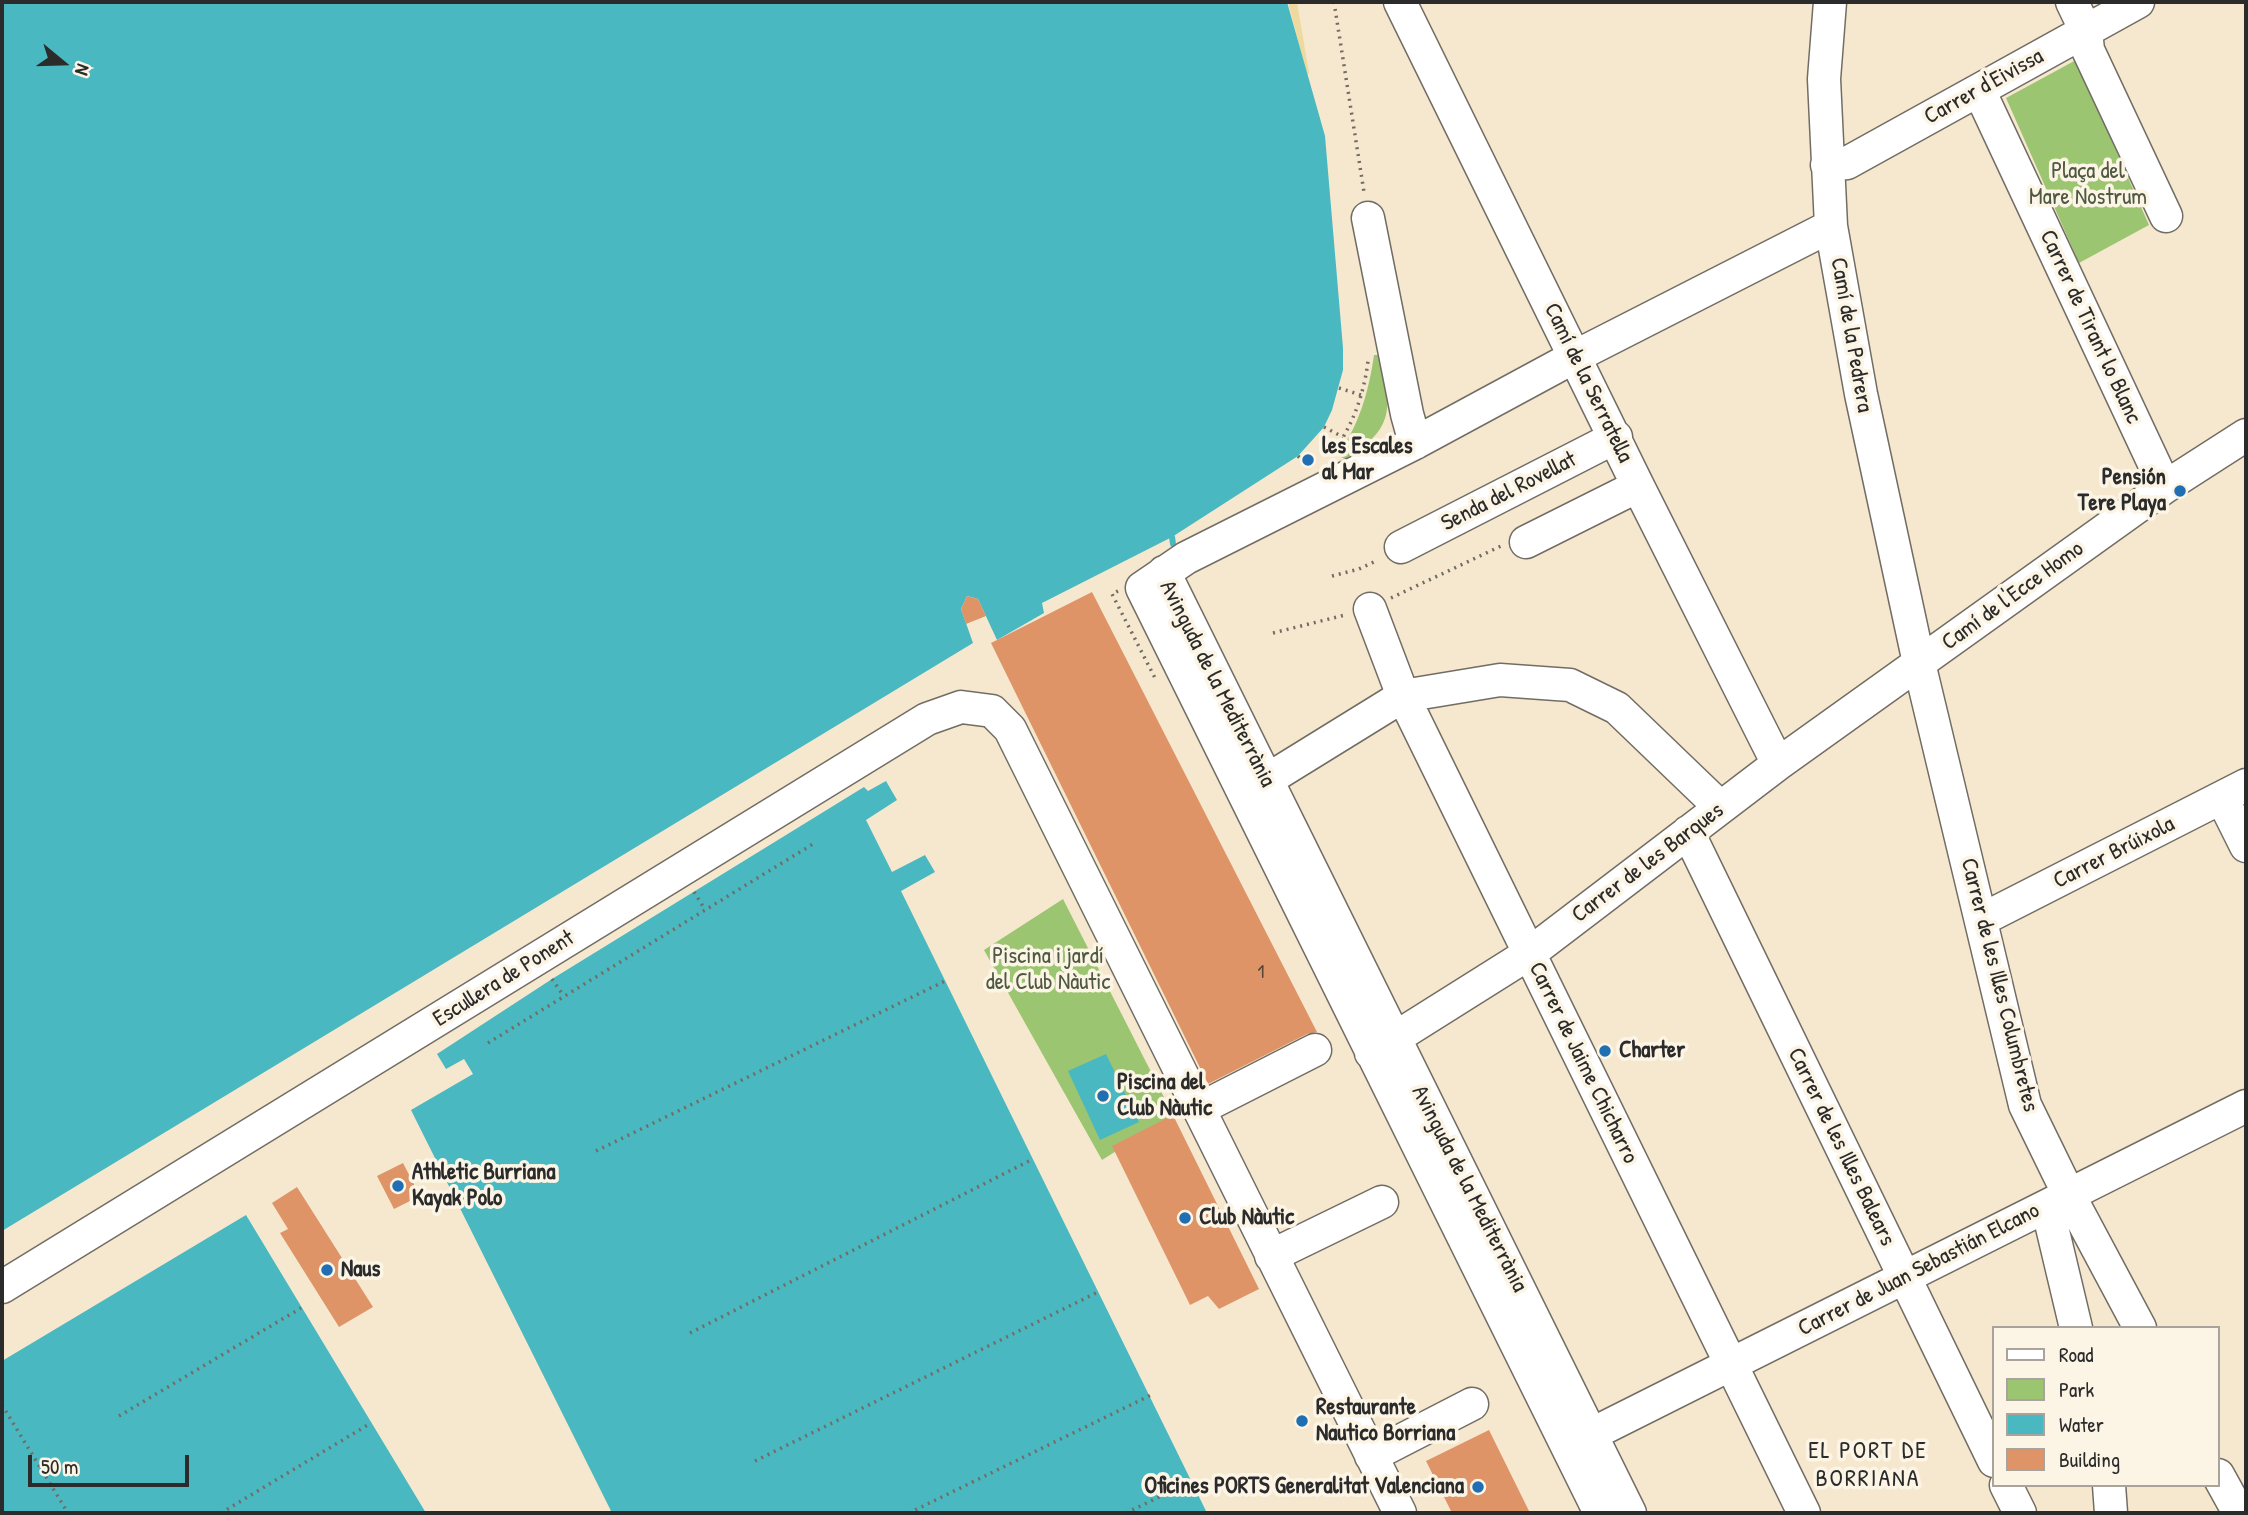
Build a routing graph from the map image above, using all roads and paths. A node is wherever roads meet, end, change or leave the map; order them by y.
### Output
1 (1334, 2) edge
2 (1400, 2) edge
3 (1830, 2) edge
4 (2072, 2) edge
5 (2138, 2) edge
6 (2086, 31) junction
7 (1979, 90) junction
8 (1827, 165) junction
9 (2166, 216) dead end
10 (1367, 218) joint
11 (1831, 226) junction
12 (1369, 354) dead end
13 (1576, 356) junction
14 (1339, 388) dead end
15 (1361, 395) junction
16 (1324, 427) dead end
17 (2246, 435) edge
18 (1344, 438) junction
19 (1616, 438) junction
20 (1415, 443) junction
21 (1298, 456) dead end
22 (1327, 461) dead end
23 (1316, 473) dead end
24 (1638, 486) junction
25 (2165, 487) junction
26 (1526, 542) joint
27 (1401, 547) joint
28 (1164, 572) junction
29 (1332, 576) dead end
30 (1370, 609) junction
31 (1273, 633) dead end
32 (1919, 663) junction
33 (1403, 695) junction
34 (1778, 764) junction
35 (1267, 780) junction
36 (2234, 791) edge
37 (1720, 807) junction
38 (1688, 832) junction
39 (813, 844) dead end
40 (2246, 846) edge
41 (694, 892) dead end
42 (704, 909) junction
43 (1981, 920) junction
44 (1530, 953) junction
45 (552, 979) dead end
46 (945, 981) dead end
47 (563, 995) junction
48 (488, 1042) dead end
49 (1382, 1046) junction
50 (1315, 1049) dead end
51 (2246, 1106) edge
52 (1199, 1110) junction
53 (596, 1151) dead end
54 (1033, 1159) dead end
55 (2058, 1200) junction
56 (1382, 1202) dead end
57 (1271, 1256) junction
58 (1904, 1278) junction
59 (2, 1287) edge
60 (1100, 1292) dead end
61 (301, 1308) dead end
62 (2076, 1326) edge
63 (2139, 1326) edge
64 (690, 1333) dead end
65 (1731, 1364) junction
66 (1151, 1395) dead end
67 (1472, 1404) dead end
68 (2, 1405) edge
69 (119, 1416) dead end
70 (371, 1423) dead end
71 (1579, 1441) junction
72 (1371, 1455) junction
73 (1993, 1459) edge
74 (755, 1461) dead end
75 (2220, 1478) edge
76 (1192, 1482) dead end
77 (2007, 1487) edge
78 (2109, 1487) edge
79 (68, 1513) edge
80 (221, 1513) edge
81 (909, 1513) edge
82 (1126, 1513) edge
83 (1400, 1513) edge
84 (1600, 1513) edge
85 (1630, 1513) edge
86 (1804, 1513) edge
87 (2020, 1513) edge
88 (2111, 1513) edge
89 (2243, 1513) edge

1 - 10 path
2 - 13 street, Camí de la Serratella
3 - 8 street, Camí de la Pedrera
4 - 6 street
5 - 6 street, Carrer d'Eivissa
6 - 7 street, Carrer d'Eivissa
6 - 9 street
7 - 8 street, Carrer d'Eivissa
7 - 25 street, Carrer de Tirant lo Blanc
8 - 11 street, Camí de la Pedrera
10 - 20 street
11 - 13 street
11 - 32 street, Camí de la Pedrera
12 - 15 path
13 - 19 street, Camí de la Serratella
13 - 20 street
14 - 15 path
15 - 18 path
16 - 18 path
17 - 25 street, Camí de l'Ecce Homo
18 - 22 path
19 - 24 street, Camí de la Serratella
19 - 27 street, Senda del Rovellat
20 - 28 street
21 - 23 path
24 - 26 street
24 - 34 street, Camí de la Serratella
25 - 32 street, Camí de l'Ecce Homo
26 - 30 path
27 - 29 path
28 - 35 street, Avinguda de la Mediterrània
28 - 49 street, Avinguda de la Mediterrània
30 - 31 path
30 - 33 street, Carrer de Jaime Chicharro
32 - 34 street, Carrer de les Barques
32 - 43 street, Carrer de les Illes Columbretes
33 - 35 street
33 - 37 street
33 - 44 street, Carrer de Jaime Chicharro
34 - 37 street, Carrer de les Barques
35 - 49 street, Avinguda de la Mediterrània
36 - 40 street
36 - 43 street, Carrer Brúixola
37 - 38 street, Carrer de les Barques
38 - 44 street, Carrer de les Barques
38 - 58 street, Carrer de les Illes Balears
39 - 42 path
41 - 42 path
42 - 47 path
43 - 55 street, Carrer de les Illes Columbretes
44 - 49 street, Carrer de les Barques
44 - 65 street, Carrer de Jaime Chicharro
45 - 47 path
46 - 53 path
47 - 48 path
49 - 71 street, Avinguda de la Mediterrània
50 - 52 street
51 - 55 street, Carrer de Juan Sebastián Elcano
52 - 57 street
52 - 59 street, Escullera de Ponent
54 - 64 path
55 - 58 street, Carrer de Juan Sebastián Elcano
55 - 62 street
55 - 63 street, Carrer de les Illes Columbretes
56 - 57 street
57 - 72 street
58 - 65 street, Carrer de Juan Sebastián Elcano
58 - 73 street, Carrer de les Illes Balears
60 - 74 path
61 - 69 path
65 - 71 street, Carrer de Juan Sebastián Elcano
65 - 86 street, Carrer de Jaime Chicharro
66 - 81 path
67 - 72 street
68 - 79 path
70 - 80 path
71 - 84 street, Avinguda de la Mediterrània
71 - 85 street, Avinguda de la Mediterrània
72 - 83 street
75 - 89 street
76 - 82 path
77 - 87 street
78 - 88 street

